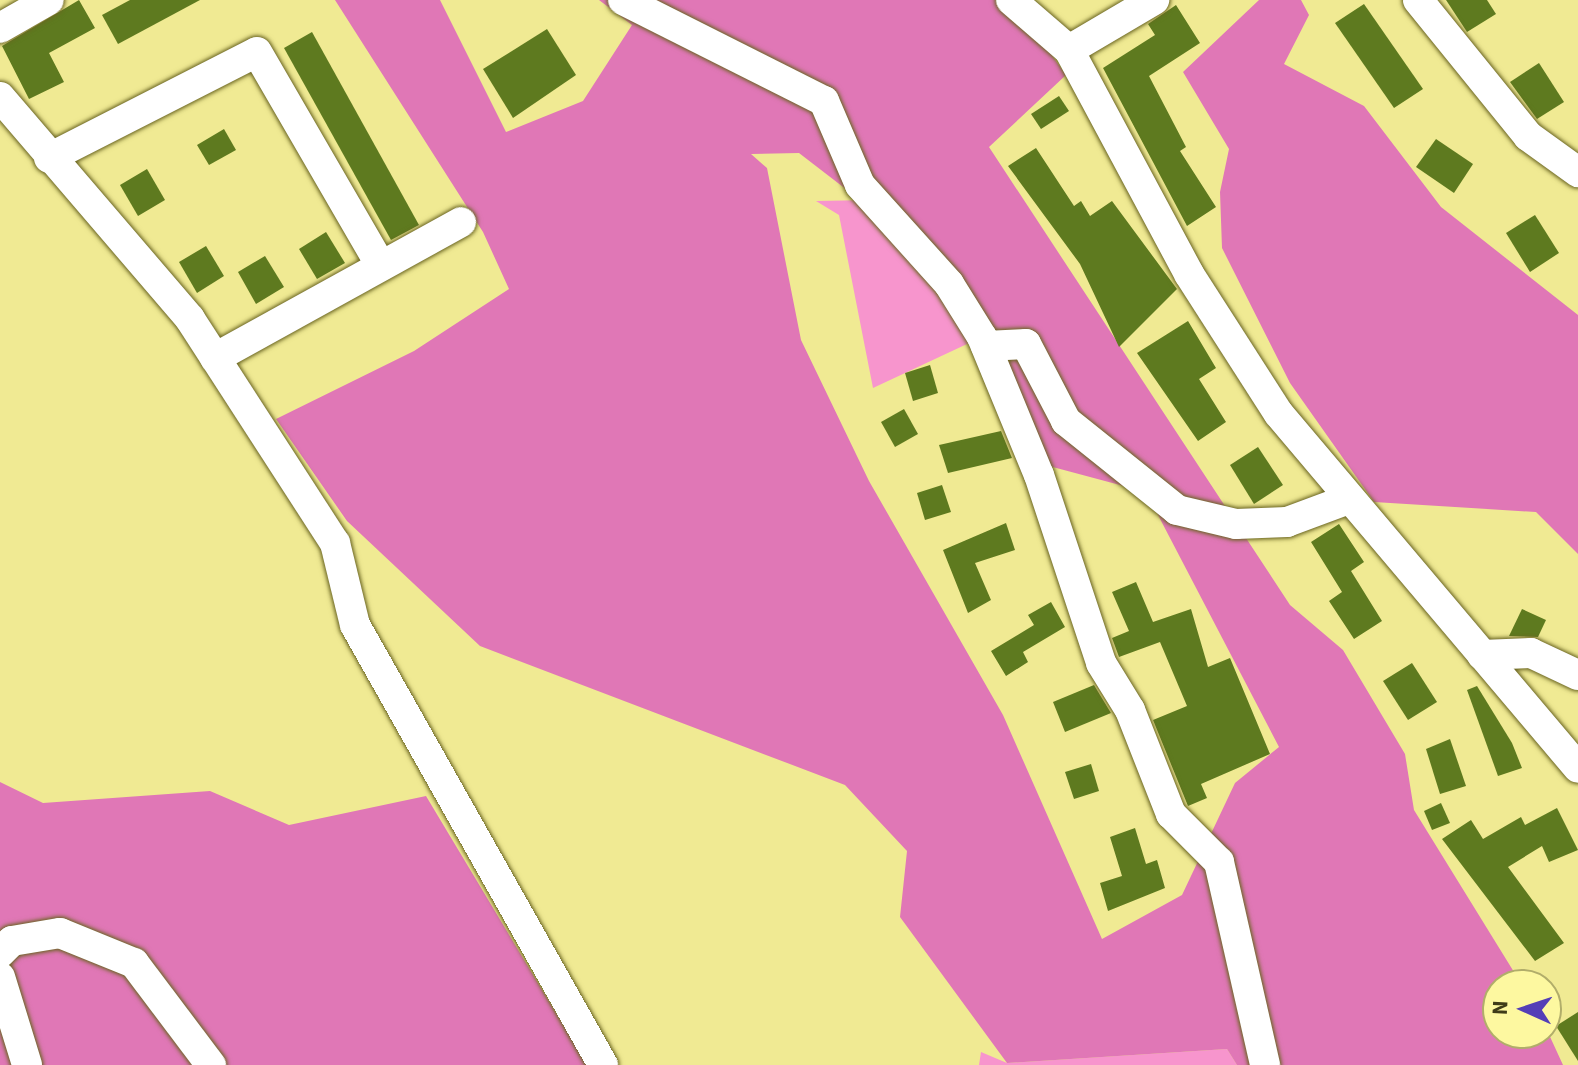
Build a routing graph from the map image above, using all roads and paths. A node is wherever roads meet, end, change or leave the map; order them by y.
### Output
1 (49, 0) edge
2 (623, 0) edge
3 (1011, 0) edge
4 (1154, 0) edge
5 (1418, 0) edge
6 (0, 28) edge
7 (1069, 50) junction
8 (0, 97) edge
9 (49, 158) junction
10 (1578, 172) edge
11 (461, 222) dead end
12 (381, 266) junction
13 (986, 346) junction
14 (215, 358) junction
15 (1349, 499) junction
16 (1482, 655) junction
17 (1578, 675) edge
18 (1578, 768) edge
19 (0, 953) edge
20 (0, 977) edge
21 (27, 1065) edge
22 (211, 1065) edge
23 (603, 1065) edge
24 (1265, 1065) edge

1 - 6 street
2 - 13 street
3 - 7 street
4 - 7 street
5 - 10 street
7 - 15 street
8 - 9 street
9 - 12 street
9 - 14 street
11 - 12 street
12 - 14 street
13 - 15 street
13 - 24 street
14 - 23 street
15 - 16 street
16 - 17 street
16 - 18 street
19 - 22 street
20 - 21 street

